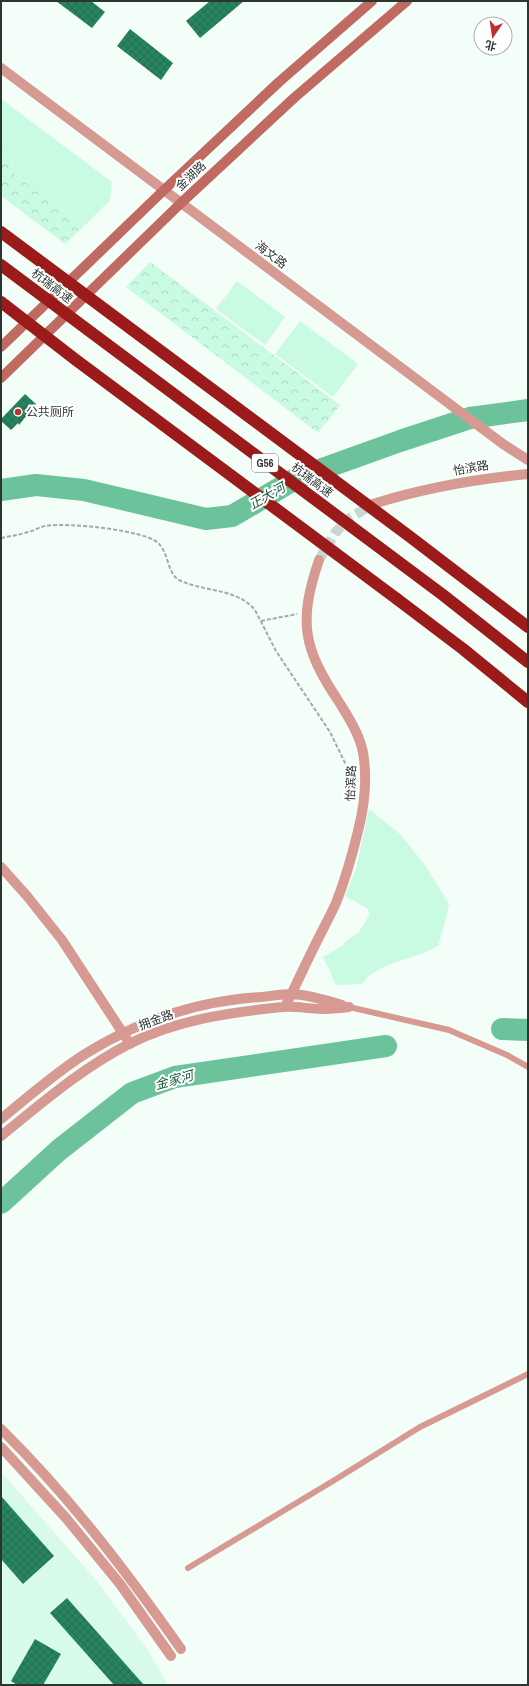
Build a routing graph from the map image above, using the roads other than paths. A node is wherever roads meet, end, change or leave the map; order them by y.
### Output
1 (372, 1) edge
2 (406, 1) edge
3 (1, 68) edge
4 (164, 190) junction
5 (181, 204) junction
6 (1, 232) edge
7 (1, 266) edge
8 (1, 302) edge
9 (1, 348) edge
10 (1, 378) edge
11 (528, 460) edge
12 (528, 474) edge
13 (374, 504) tunnel mouth
14 (319, 560) tunnel mouth
15 (528, 627) edge
16 (528, 662) edge
17 (528, 702) edge
18 (1, 867) edge
19 (291, 994) junction
20 (285, 1007) junction
21 (350, 1007) junction
22 (123, 1032) junction
23 (130, 1044) junction
24 (528, 1067) edge
25 (1, 1119) edge
26 (1, 1136) edge
27 (528, 1374) edge
28 (1, 1429) edge
29 (1, 1447) edge
30 (188, 1568) dead end
31 (181, 1649) dead end
32 (171, 1656) dead end

1 - 4 main road, 金湖路
2 - 5 main road, 金湖路
3 - 4 street, 海文路
4 - 5 street, 海文路
4 - 9 main road, 金湖路
5 - 10 main road, 金湖路
5 - 11 street, 海文路
6 - 15 highway, 杭瑞高速 / G56, bridge
7 - 16 highway, 杭瑞高速 / G56, bridge
8 - 17 highway, bridge
12 - 13 street, 怡滨路
14 - 19 street, 怡滨路
18 - 22 street
19 - 20 street, 怡滨路
19 - 21 street
19 - 22 street
20 - 21 street, 拥金路
20 - 23 street, 拥金路
21 - 24 lane
22 - 23 street
22 - 25 street
23 - 26 street, 拥金路
27 - 30 lane
28 - 31 street
29 - 32 street

